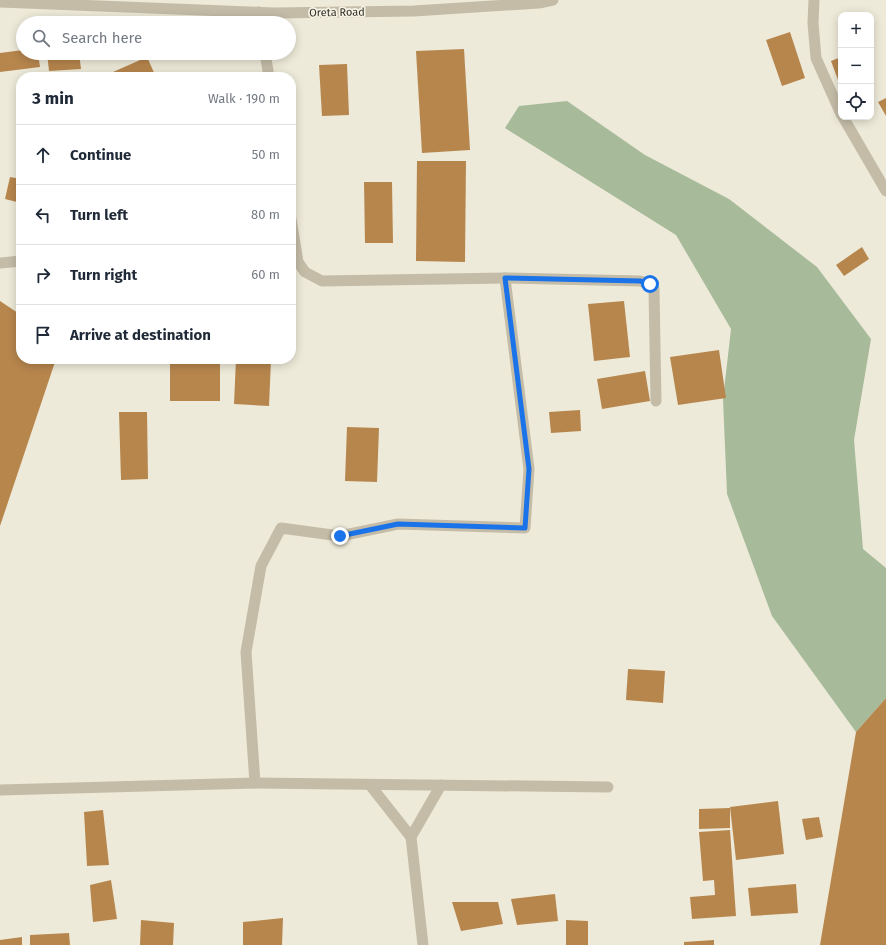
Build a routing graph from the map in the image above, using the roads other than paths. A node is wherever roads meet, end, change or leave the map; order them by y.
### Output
1 (553, 0) edge
2 (814, 0) edge
3 (0, 2) edge
4 (128, 4) edge
5 (241, 16) edge
6 (296, 17) edge
7 (266, 60) edge
8 (268, 72) edge
9 (838, 107) edge
10 (845, 120) edge
11 (886, 191) edge
12 (296, 250) edge
13 (16, 261) edge
14 (0, 263) edge
15 (505, 278) junction
16 (656, 401) dead end
17 (255, 783) junction
18 (370, 784) junction
19 (441, 785) junction
20 (608, 787) dead end
21 (0, 790) edge
22 (411, 837) junction
23 (423, 945) edge

1 - 6 street, Oreta Road
2 - 9 street
3 - 4 street, Oreta Road
4 - 5 street, Oreta Road
7 - 8 street
10 - 11 street
12 - 15 street
13 - 14 street
15 - 16 street
15 - 17 street
17 - 18 street
17 - 21 street
18 - 19 street
18 - 22 street
19 - 20 street
19 - 22 street
22 - 23 street

